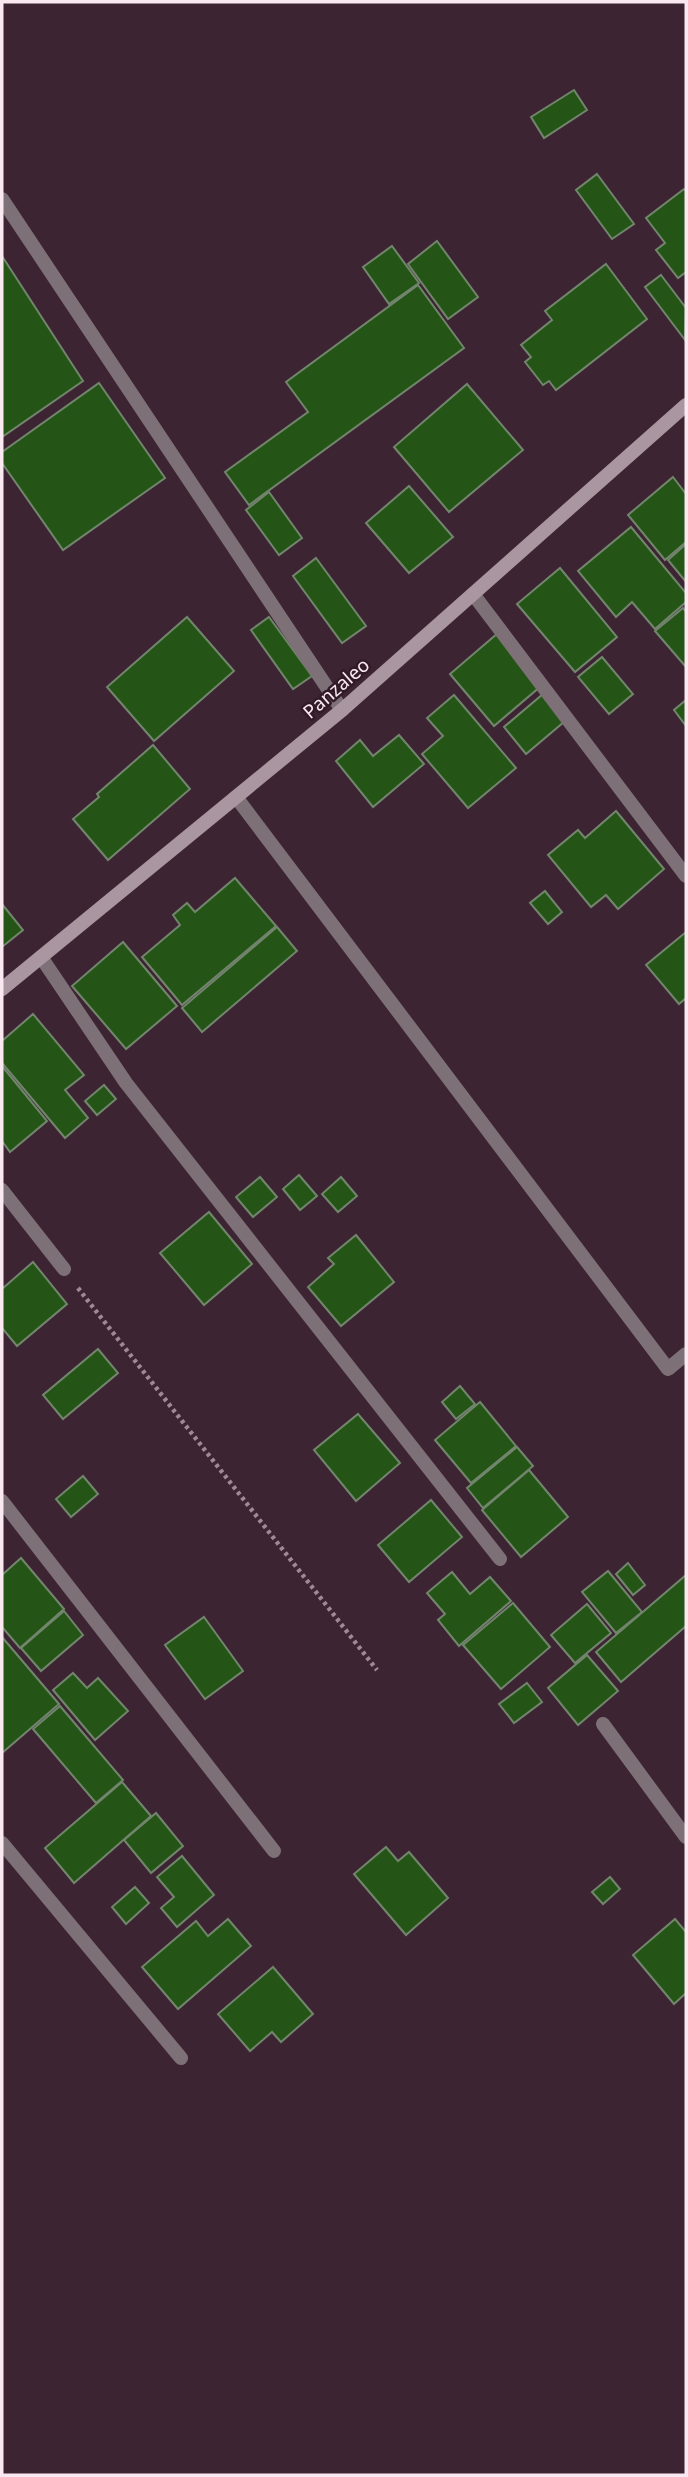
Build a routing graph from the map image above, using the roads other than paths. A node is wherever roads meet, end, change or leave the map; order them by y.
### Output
1 (2, 199) edge
2 (686, 405) edge
3 (473, 594) junction
4 (342, 710) junction
5 (236, 797) junction
6 (686, 876) edge
7 (41, 957) junction
8 (2, 989) edge
9 (2, 1190) edge
10 (64, 1269) road end
11 (686, 1354) edge
12 (2, 1501) edge
13 (500, 1559) dead end
14 (603, 1724) dead end
15 (686, 1837) edge
16 (2, 1843) edge
17 (274, 1851) dead end
18 (181, 2058) dead end

1 - 4 street
2 - 3 street, Panzaleo
3 - 4 street, Panzaleo
3 - 6 street
4 - 5 street, Panzaleo
5 - 7 street, Panzaleo
5 - 11 street
7 - 8 street, Panzaleo
7 - 13 street
9 - 10 street
12 - 17 street
14 - 15 street
16 - 18 street

